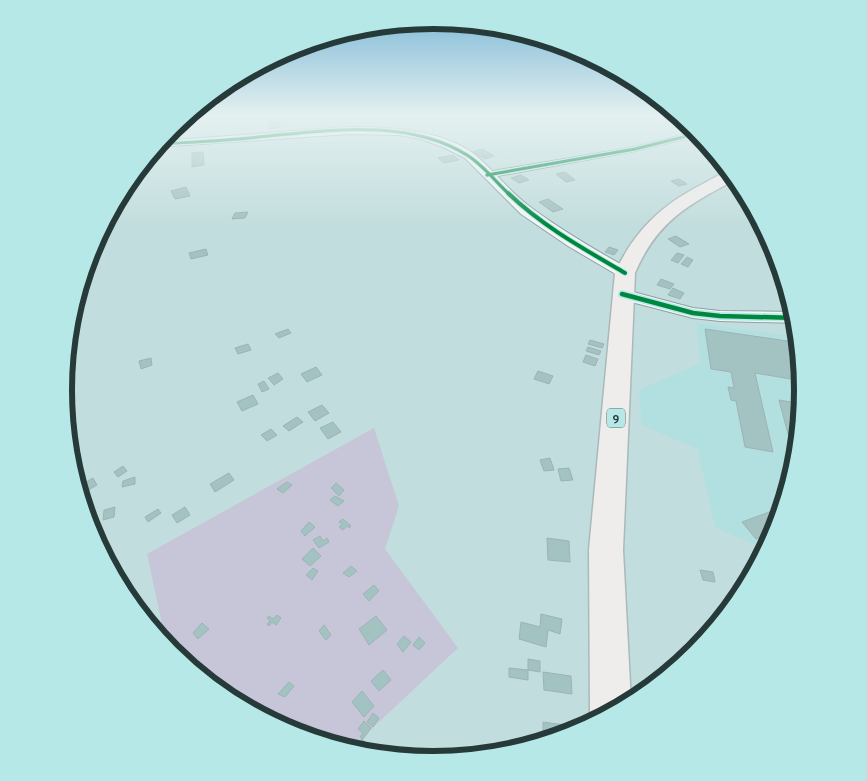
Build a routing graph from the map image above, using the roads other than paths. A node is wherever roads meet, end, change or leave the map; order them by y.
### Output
1 (464, 152) edge
2 (615, 152) edge
3 (487, 174) junction
4 (728, 181) edge
5 (623, 283) junction
6 (788, 318) edge
7 (611, 706) edge

1 - 3 street
2 - 3 street
3 - 5 street
4 - 5 highway, 9
5 - 6 street
5 - 7 highway, 9

